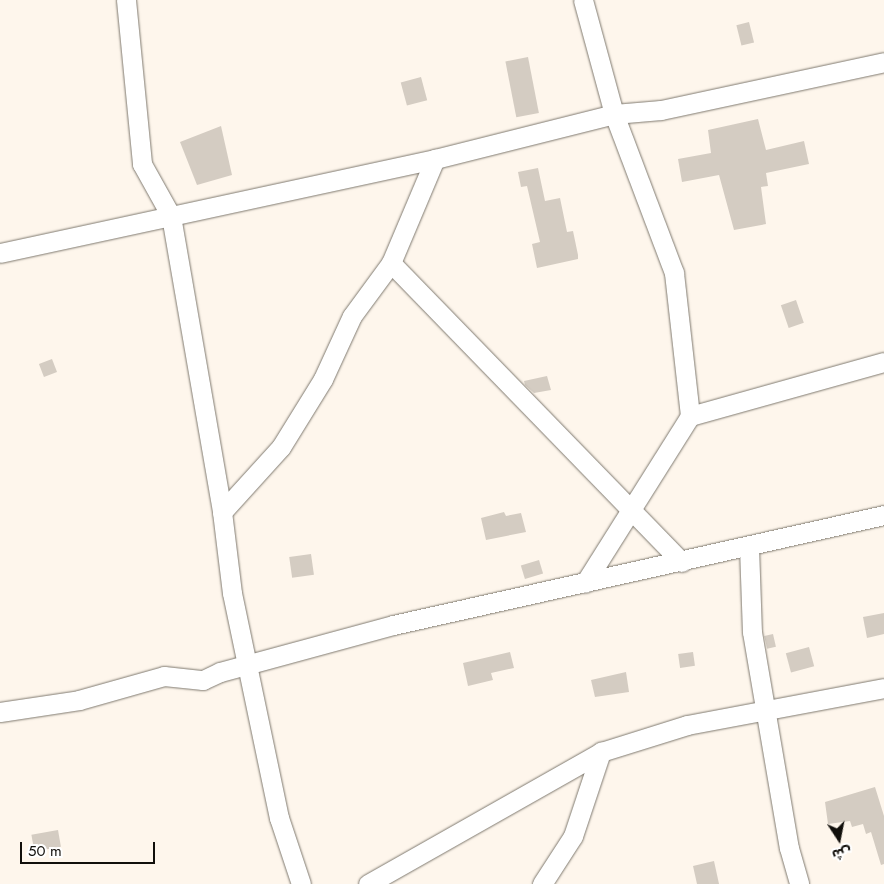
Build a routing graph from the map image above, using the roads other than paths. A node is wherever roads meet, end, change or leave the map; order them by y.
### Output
1 (126, 0) edge
2 (582, 0) edge
3 (884, 62) edge
4 (614, 114) junction
5 (435, 159) junction
6 (171, 216) junction
7 (0, 253) edge
8 (390, 264) junction
9 (884, 362) edge
10 (690, 416) junction
11 (630, 506) junction
12 (222, 512) junction
13 (884, 515) edge
14 (749, 547) junction
15 (682, 562) junction
16 (585, 583) junction
17 (247, 666) junction
18 (884, 688) edge
19 (768, 708) junction
20 (0, 712) edge
21 (601, 752) junction
22 (301, 884) edge
23 (368, 884) edge
24 (542, 884) edge
25 (798, 884) edge

1 - 6 street
2 - 4 street
3 - 4 street
4 - 5 street
4 - 10 street
5 - 6 street
5 - 8 street
6 - 7 street
6 - 12 street
8 - 11 street
8 - 12 street
9 - 10 street
10 - 11 street
11 - 15 street
11 - 16 street
12 - 17 street
13 - 14 street
14 - 15 street
14 - 19 street
15 - 16 street
16 - 17 street
17 - 20 street
17 - 22 street
18 - 19 street
19 - 21 street
19 - 25 street
21 - 23 street
21 - 24 street

